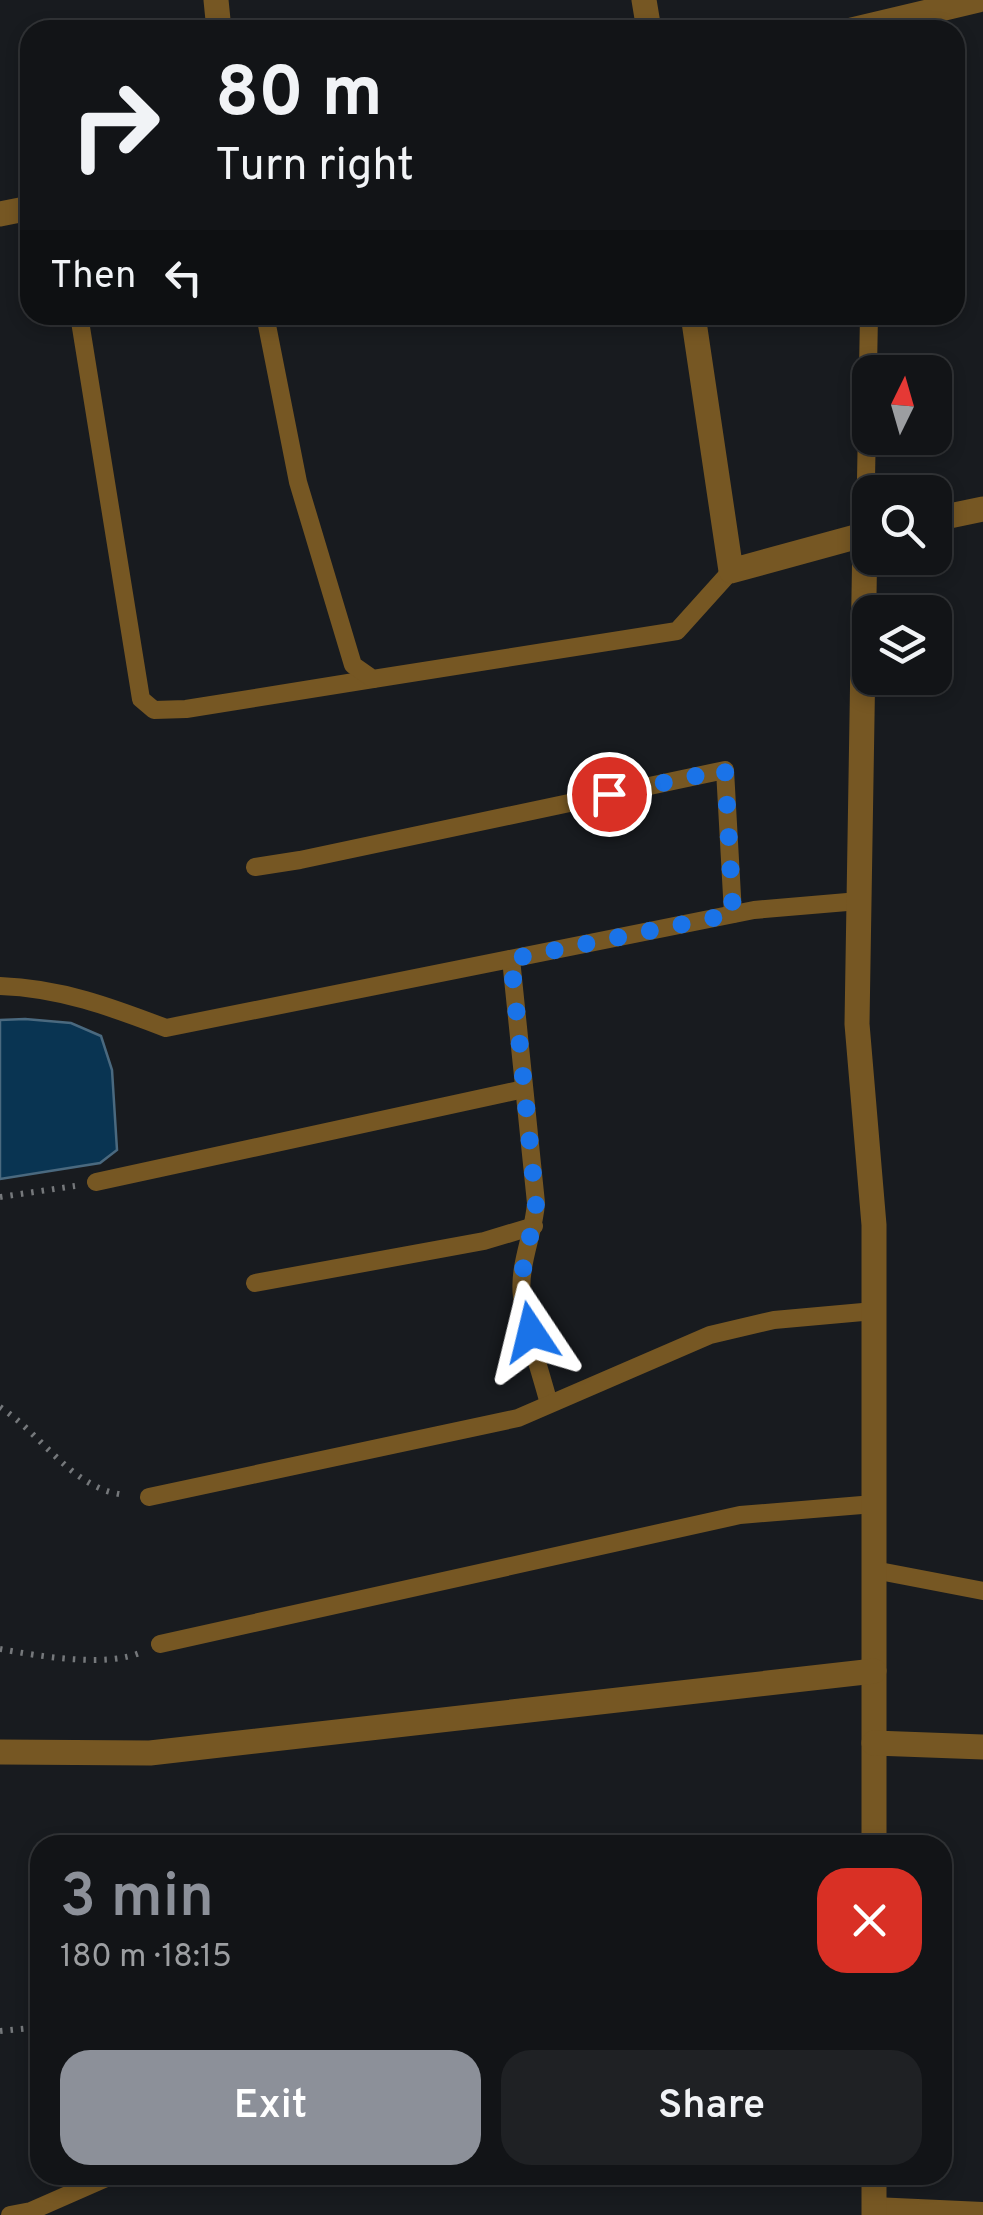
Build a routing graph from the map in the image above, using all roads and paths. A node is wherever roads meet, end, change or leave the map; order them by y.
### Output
1 (978, 0) edge
2 (894, 20) edge
3 (81, 325) edge
4 (267, 325) edge
5 (694, 325) edge
6 (869, 325) edge
7 (868, 475) edge
8 (983, 509) edge
9 (952, 515) edge
10 (852, 538) edge
11 (731, 571) junction
12 (867, 575) edge
13 (373, 678) junction
14 (255, 866) dead end
15 (859, 901) junction
16 (733, 914) junction
17 (511, 959) junction
18 (0, 986) edge
19 (524, 1089) junction
20 (96, 1182) joint
21 (0, 1197) edge
22 (534, 1226) junction
23 (255, 1283) dead end
24 (874, 1311) junction
25 (550, 1404) junction
26 (0, 1407) edge
27 (150, 1497) joint
28 (874, 1504) junction
29 (874, 1570) junction
30 (983, 1592) edge
31 (160, 1644) joint
32 (0, 1650) edge
33 (874, 1671) junction
34 (874, 1743) junction
35 (983, 1747) edge
36 (0, 1752) edge
37 (874, 1835) edge
38 (30, 2028) edge
39 (0, 2031) edge
40 (91, 2185) edge
41 (874, 2210) edge
42 (983, 2211) edge
43 (10, 2215) edge

1 - 2 street
3 - 13 lane
4 - 13 lane
5 - 11 street
6 - 7 lane
8 - 9 street
10 - 11 street
11 - 13 lane
12 - 15 street
14 - 16 lane
15 - 16 lane
15 - 24 street
16 - 17 lane
17 - 18 lane
17 - 19 lane
19 - 20 lane
19 - 22 lane
20 - 21 path
22 - 23 lane
22 - 25 lane
24 - 25 lane
24 - 28 street
25 - 27 lane
26 - 27 path
28 - 29 street
28 - 31 lane
29 - 30 lane
29 - 33 street
31 - 32 path
33 - 34 street
33 - 36 street
34 - 35 street
34 - 37 street
38 - 39 path
40 - 43 lane
41 - 42 lane

